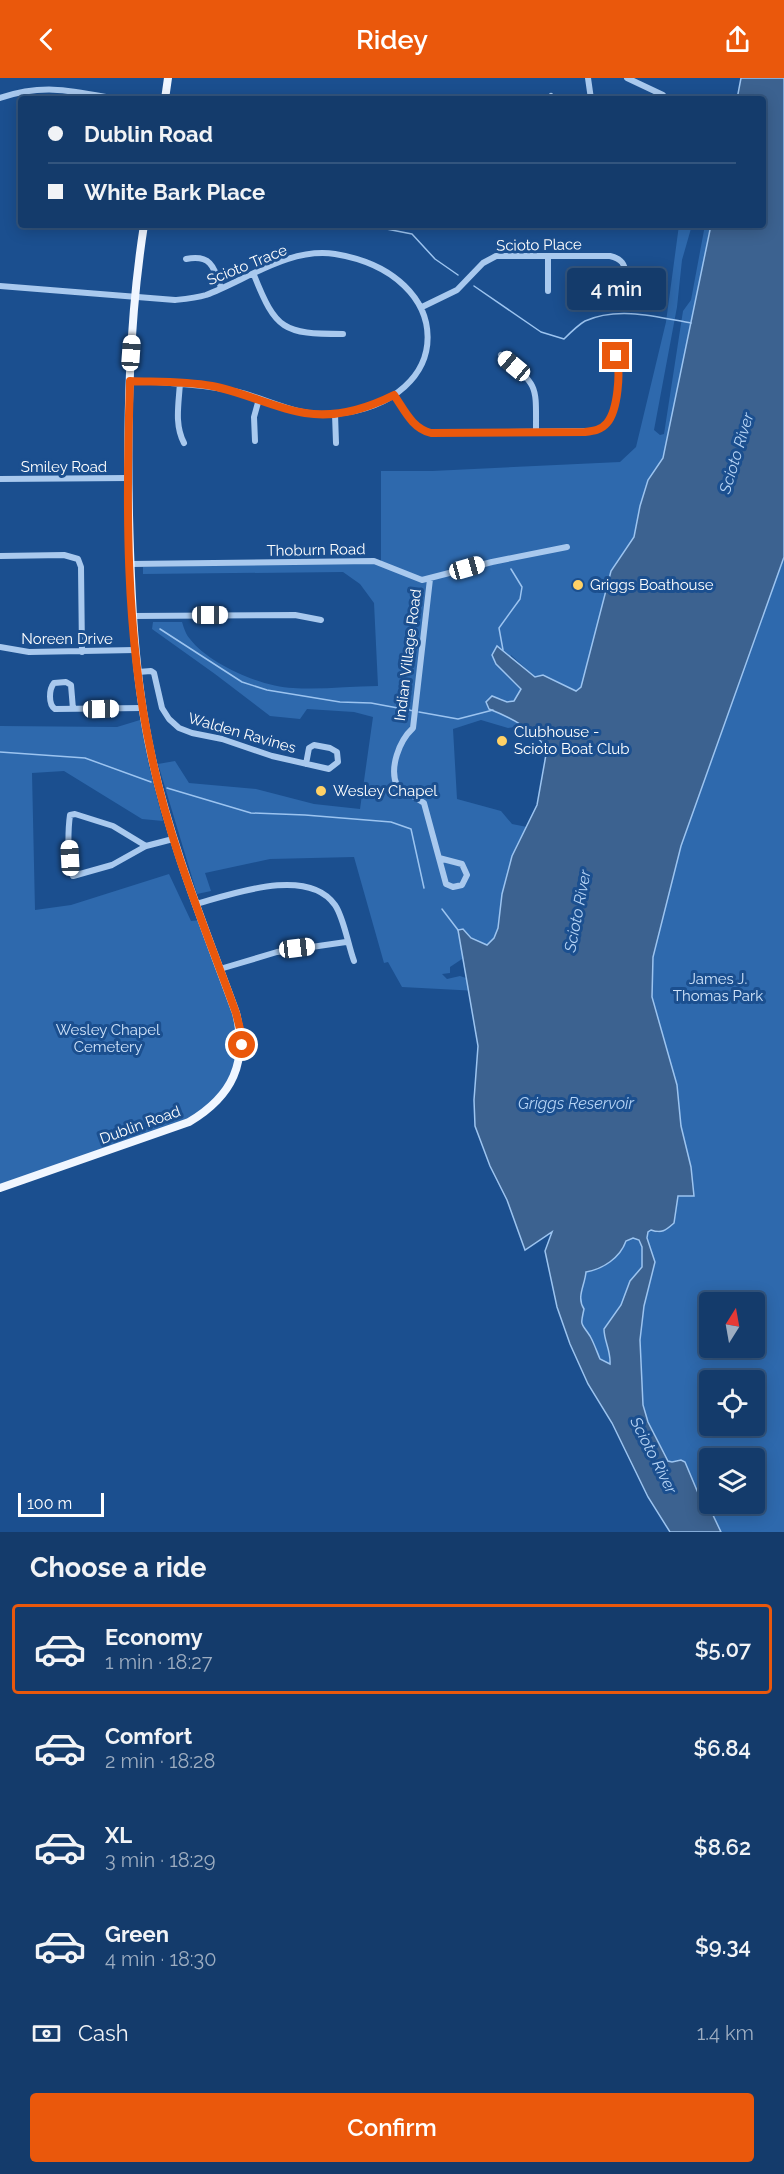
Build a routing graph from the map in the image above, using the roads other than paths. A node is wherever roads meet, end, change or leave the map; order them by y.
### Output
1 (168, 78) edge
2 (588, 78) edge
3 (627, 78) edge
4 (97, 96) edge
5 (165, 96) edge
6 (591, 96) edge
7 (664, 96) edge
8 (0, 98) edge
9 (144, 228) edge
10 (548, 256) junction
11 (186, 259) dead end
12 (254, 275) junction
13 (626, 275) dead end
14 (0, 286) edge
15 (221, 288) junction
16 (548, 291) dead end
17 (136, 297) junction
18 (422, 307) junction
19 (343, 334) dead end
20 (501, 355) dead end
21 (616, 356) dead end
22 (130, 381) junction
23 (180, 382) junction
24 (394, 395) junction
25 (259, 399) junction
26 (335, 414) junction
27 (536, 432) junction
28 (255, 441) dead end
29 (184, 442) dead end
30 (336, 443) dead end
31 (128, 478) junction
32 (0, 479) edge
33 (567, 547) dead end
34 (0, 556) edge
35 (130, 564) junction
36 (430, 579) junction
37 (132, 616) junction
38 (321, 620) dead end
39 (0, 647) edge
40 (135, 650) junction
41 (82, 652) junction
42 (138, 672) junction
43 (142, 708) junction
44 (72, 709) junction
45 (306, 764) junction
46 (172, 839) junction
47 (146, 846) junction
48 (439, 858) junction
49 (196, 904) junction
50 (346, 942) junction
51 (354, 962) dead end
52 (220, 969) junction
53 (0, 1188) edge

1 - 5 main road
2 - 6 street
3 - 7 street
4 - 8 street
9 - 17 main road, Dublin Road
10 - 13 street, Scioto Place
10 - 16 street
10 - 18 street, Scioto Place
11 - 15 street
12 - 15 street, Scioto Trace
12 - 18 street, Scioto Trace
12 - 19 street
14 - 17 street, Scioto Trace
15 - 17 street, Scioto Trace
17 - 22 main road, Dublin Road
18 - 24 street
20 - 27 street
21 - 27 street
22 - 23 street
22 - 31 main road, Dublin Road
23 - 25 street
23 - 29 street
24 - 26 street
24 - 27 street
25 - 26 street
25 - 28 street
26 - 30 street
31 - 32 street, Smiley Road
31 - 35 main road, Dublin Road
33 - 36 street, Thoburn Road
34 - 41 street
35 - 36 street, Thoburn Road
35 - 37 main road, Dublin Road
36 - 48 street, Indian Village Road
37 - 38 street
37 - 40 main road, Dublin Road
39 - 41 street, Noreen Drive
40 - 41 street, Noreen Drive
40 - 42 main road, Dublin Road
42 - 43 main road, Dublin Road
42 - 45 street, Walden Ravines
43 - 44 street
43 - 46 main road, Dublin Road
44 - 44 street
45 - 45 street, Walden Ravines
46 - 47 street
46 - 49 main road, Dublin Road
47 - 47 street
48 - 48 street, Indian Village Road
49 - 50 street
49 - 52 main road, Dublin Road
50 - 51 street
50 - 52 street
52 - 53 main road, Dublin Road

